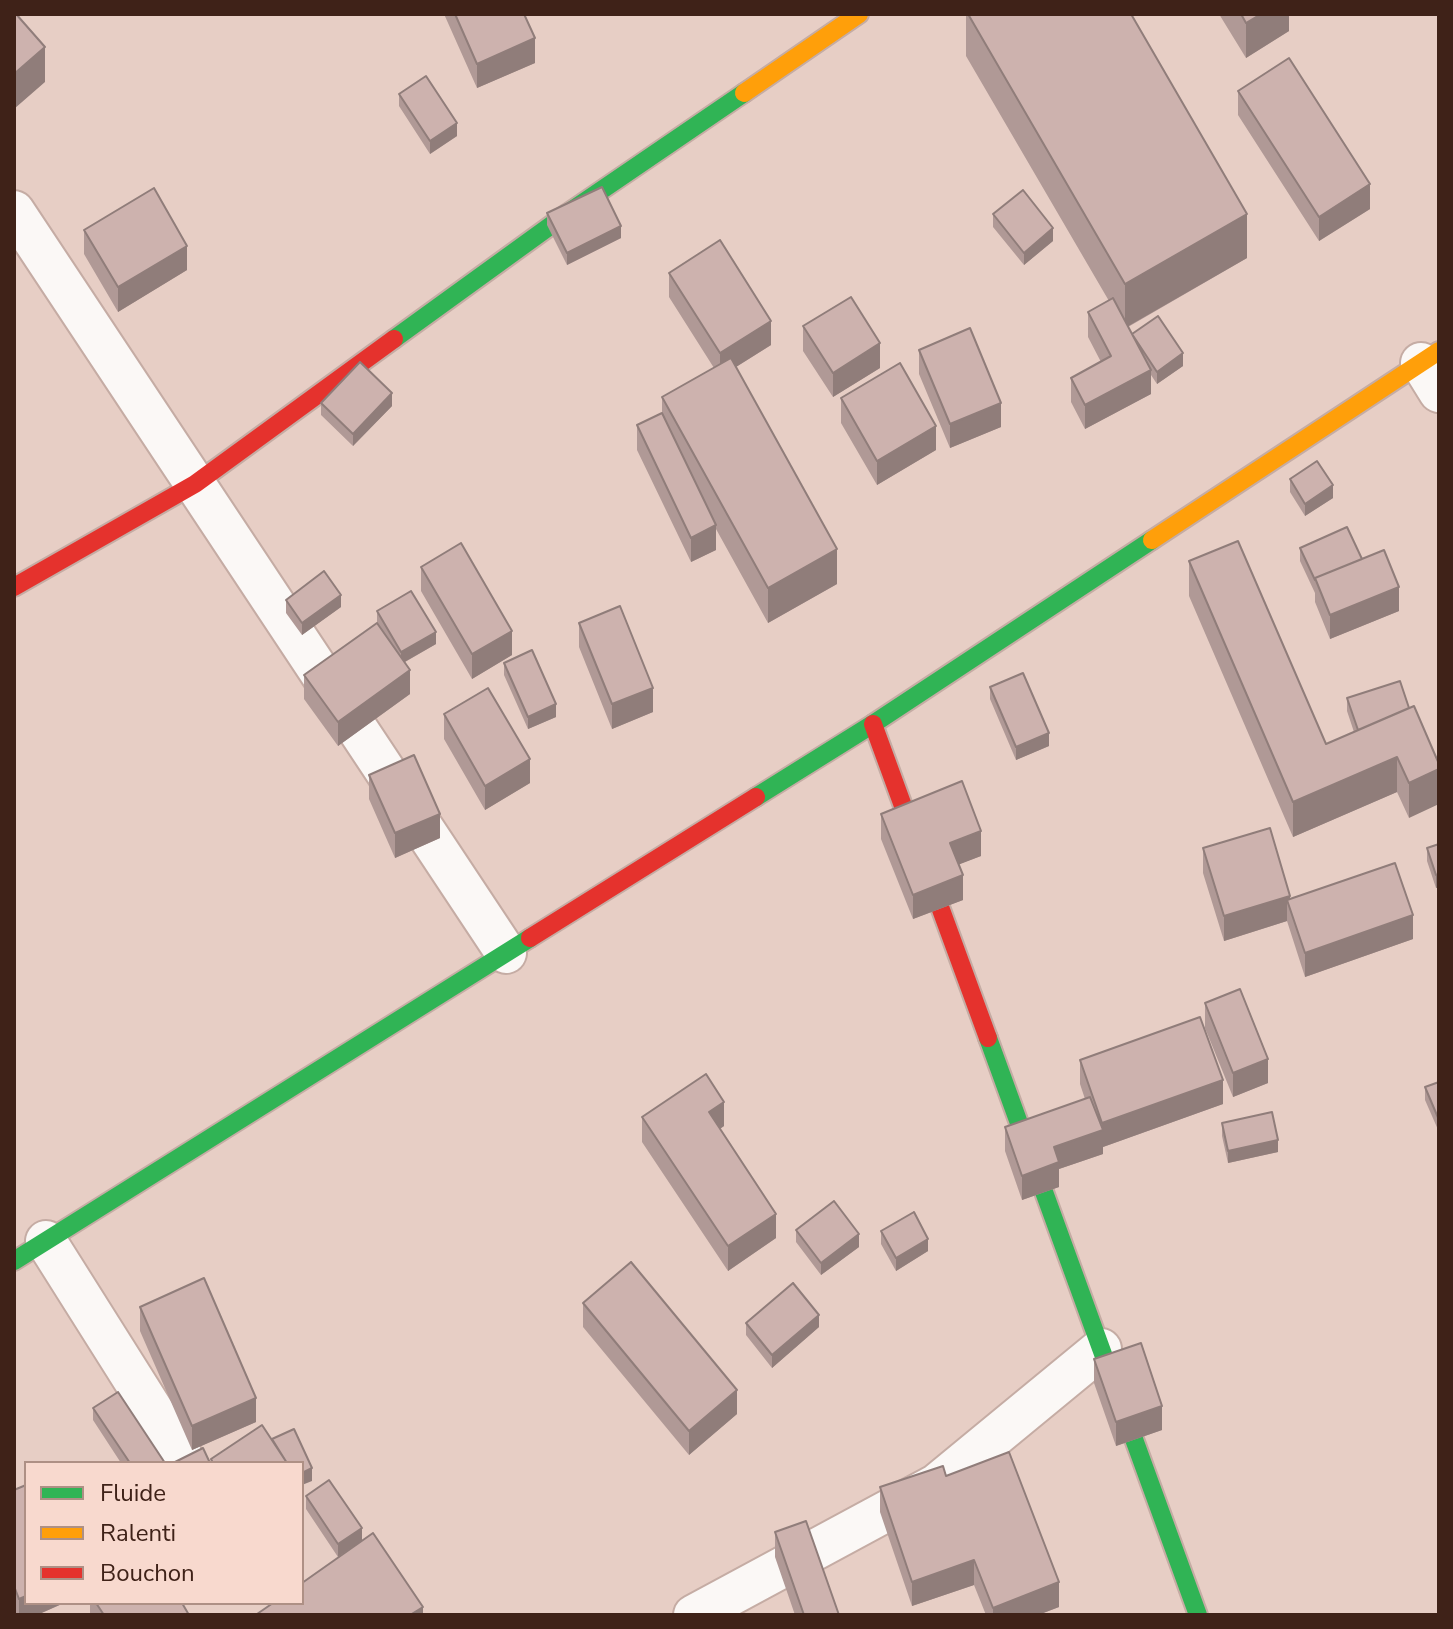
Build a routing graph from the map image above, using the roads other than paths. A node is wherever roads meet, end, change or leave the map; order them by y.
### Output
1 (859, 14) edge
2 (14, 211) edge
3 (1433, 369) edge
4 (195, 484) junction
5 (14, 587) edge
6 (873, 724) junction
7 (506, 953) junction
8 (30, 1251) edge
9 (1101, 1349) junction
10 (185, 1461) edge
11 (694, 1615) edge
12 (1198, 1615) edge

1 - 4 street
2 - 4 street
3 - 6 street
4 - 5 street
4 - 7 street
6 - 7 street
6 - 9 street
7 - 8 street
8 - 10 street
9 - 11 street
9 - 12 street

